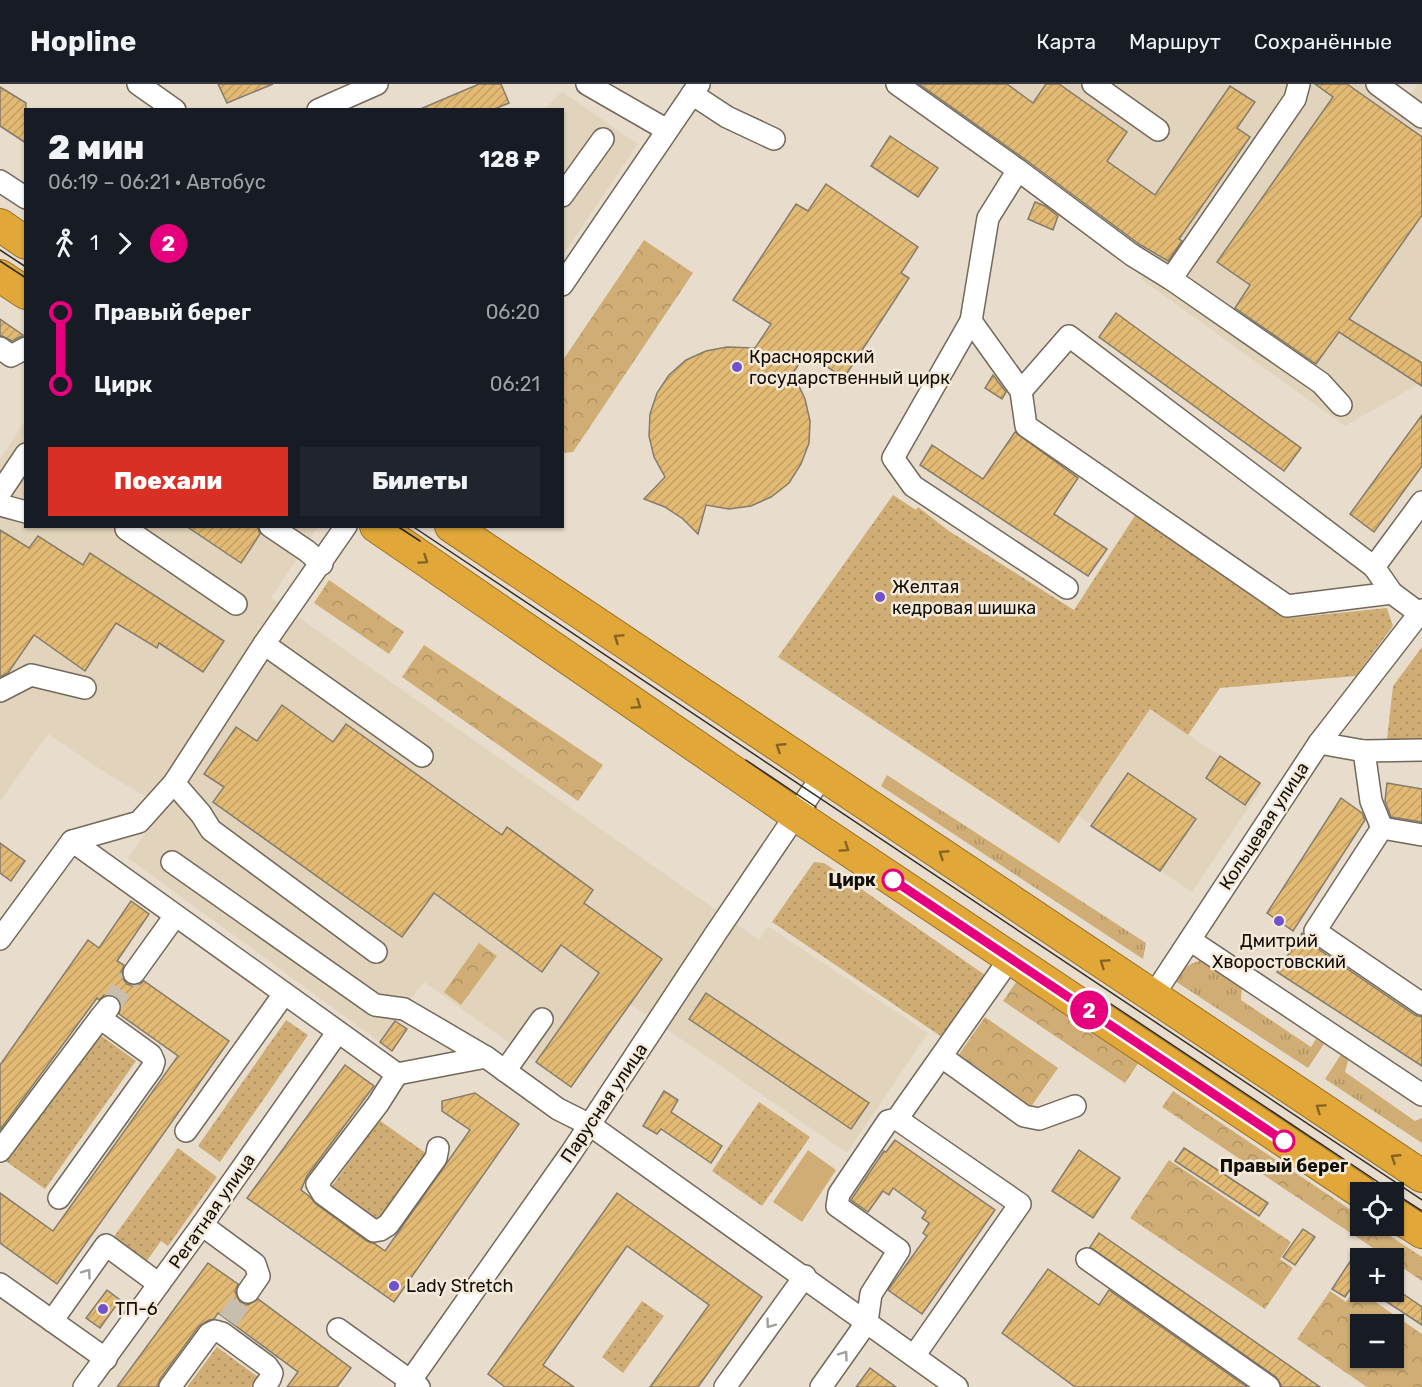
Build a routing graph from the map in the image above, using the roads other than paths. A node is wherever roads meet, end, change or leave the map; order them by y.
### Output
1 (138, 84) edge
2 (377, 84) edge
3 (897, 84) edge
4 (1299, 84) edge
5 (1377, 84) edge
6 (592, 85) edge
7 (1095, 85) edge
8 (695, 89) edge
9 (172, 108) edge
10 (323, 108) edge
11 (1422, 117) edge
12 (667, 130) junction
13 (1158, 130) dead end
14 (603, 139) dead end
15 (774, 139) dead end
16 (1017, 170) junction
17 (0, 181) edge
18 (564, 193) edge
19 (24, 197) edge
20 (0, 225) edge
21 (24, 242) edge
22 (0, 276) edge
23 (1171, 279) junction
24 (564, 282) edge
25 (24, 292) edge
26 (971, 321) junction
27 (0, 348) edge
28 (24, 349) edge
29 (1021, 391) junction
30 (1341, 405) dead end
31 (24, 457) edge
32 (0, 493) edge
33 (1422, 502) edge
34 (0, 505) edge
35 (24, 511) edge
36 (122, 528) edge
37 (273, 528) edge
38 (345, 528) edge
39 (379, 528) edge
40 (454, 528) edge
41 (322, 564) junction
42 (1374, 567) junction
43 (1067, 588) dead end
44 (1392, 593) junction
45 (236, 604) dead end
46 (1420, 611) edge
47 (264, 644) junction
48 (85, 688) dead end
49 (0, 691) edge
50 (1319, 743) junction
51 (1422, 750) edge
52 (1364, 751) junction
53 (422, 756) dead end
54 (823, 775) junction
55 (174, 783) junction
56 (796, 815) junction
57 (1383, 828) junction
58 (1422, 835) edge
59 (72, 841) junction
60 (172, 862) dead end
61 (175, 916) junction
62 (2, 932) edge
63 (1190, 940) junction
64 (376, 952) dead end
65 (1011, 957) junction
66 (134, 973) tunnel mouth
67 (284, 994) junction
68 (1153, 996) junction
69 (1422, 1004) edge
70 (542, 1019) dead end
71 (337, 1033) junction
72 (486, 1057) junction
73 (942, 1057) junction
74 (505, 1071) junction
75 (397, 1074) junction
76 (1422, 1095) edge
77 (1075, 1106) dead end
78 (897, 1119) junction
79 (590, 1125) junction
80 (186, 1131) dead end
81 (438, 1148) dead end
82 (0, 1151) edge
83 (1422, 1176) edge
84 (1350, 1185) edge
85 (59, 1198) dead end
86 (1404, 1220) edge
87 (202, 1225) junction
88 (1422, 1232) edge
89 (1087, 1259) dead end
90 (804, 1276) junction
91 (0, 1284) edge
92 (159, 1284) junction
93 (248, 1292) tunnel mouth
94 (52, 1321) junction
95 (867, 1322) junction
96 (338, 1329) dead end
97 (914, 1356) junction
98 (106, 1359) junction
99 (412, 1385) edge
100 (84, 1387) edge
101 (170, 1387) edge
102 (264, 1387) edge
103 (725, 1387) edge
104 (821, 1387) edge
105 (957, 1387) edge
106 (1269, 1387) edge

1 - 9 street
2 - 10 street
3 - 16 street
4 - 23 street
5 - 11 street
6 - 12 street
7 - 13 street
8 - 12 street
8 - 15 street
12 - 24 street
14 - 18 street
16 - 23 street
16 - 26 street
17 - 19 street
20 - 21 highway
22 - 25 highway
23 - 30 street
26 - 29 street
26 - 43 street
27 - 28 street
29 - 42 street
29 - 44 street
31 - 32 street
33 - 42 street
34 - 35 street
36 - 45 street
37 - 41 street
38 - 41 street
39 -> 56 highway
54 -> 40 highway
41 - 47 street
42 - 44 street
44 - 46 street
46 - 50 street
47 - 53 street
47 - 55 street
48 - 49 street
50 - 52 street, Кольцевая улица
50 - 63 street, Кольцевая улица
51 - 52 street, Кольцевая улица
52 - 57 street
54 - 56 street, Парусная улица
68 -> 54 highway
55 - 59 street
55 - 64 street
56 -> 65 highway
56 - 79 street, Парусная улица
57 - 58 street
57 - 69 street
59 - 61 street
59 - 62 street
60 - 72 street
61 - 66 street
61 - 67 street
63 - 68 street, Кольцевая улица
63 - 76 street
65 - 73 street
65 - 84 highway
67 - 71 street
67 - 80 street
83 -> 68 highway
70 - 74 street
71 - 75 street
71 - 87 street, Регатная улица
72 - 74 street
72 - 75 street
73 - 77 street
73 - 78 street
74 - 79 street
75 - 81 street
78 - 95 street
78 - 97 street
79 - 90 street
79 - 99 street, Парусная улица
82 - 85 street
86 - 88 highway
87 - 92 street, Регатная улица
87 - 93 street
89 - 106 street
90 - 95 street
90 -> 103 street
91 - 94 street
94 -> 92 street
92 - 98 street, Регатная улица
94 - 98 street
95 - 97 street
104 -> 95 street
96 - 99 street
97 - 105 street
98 - 100 street, Регатная улица
101 - 102 street

